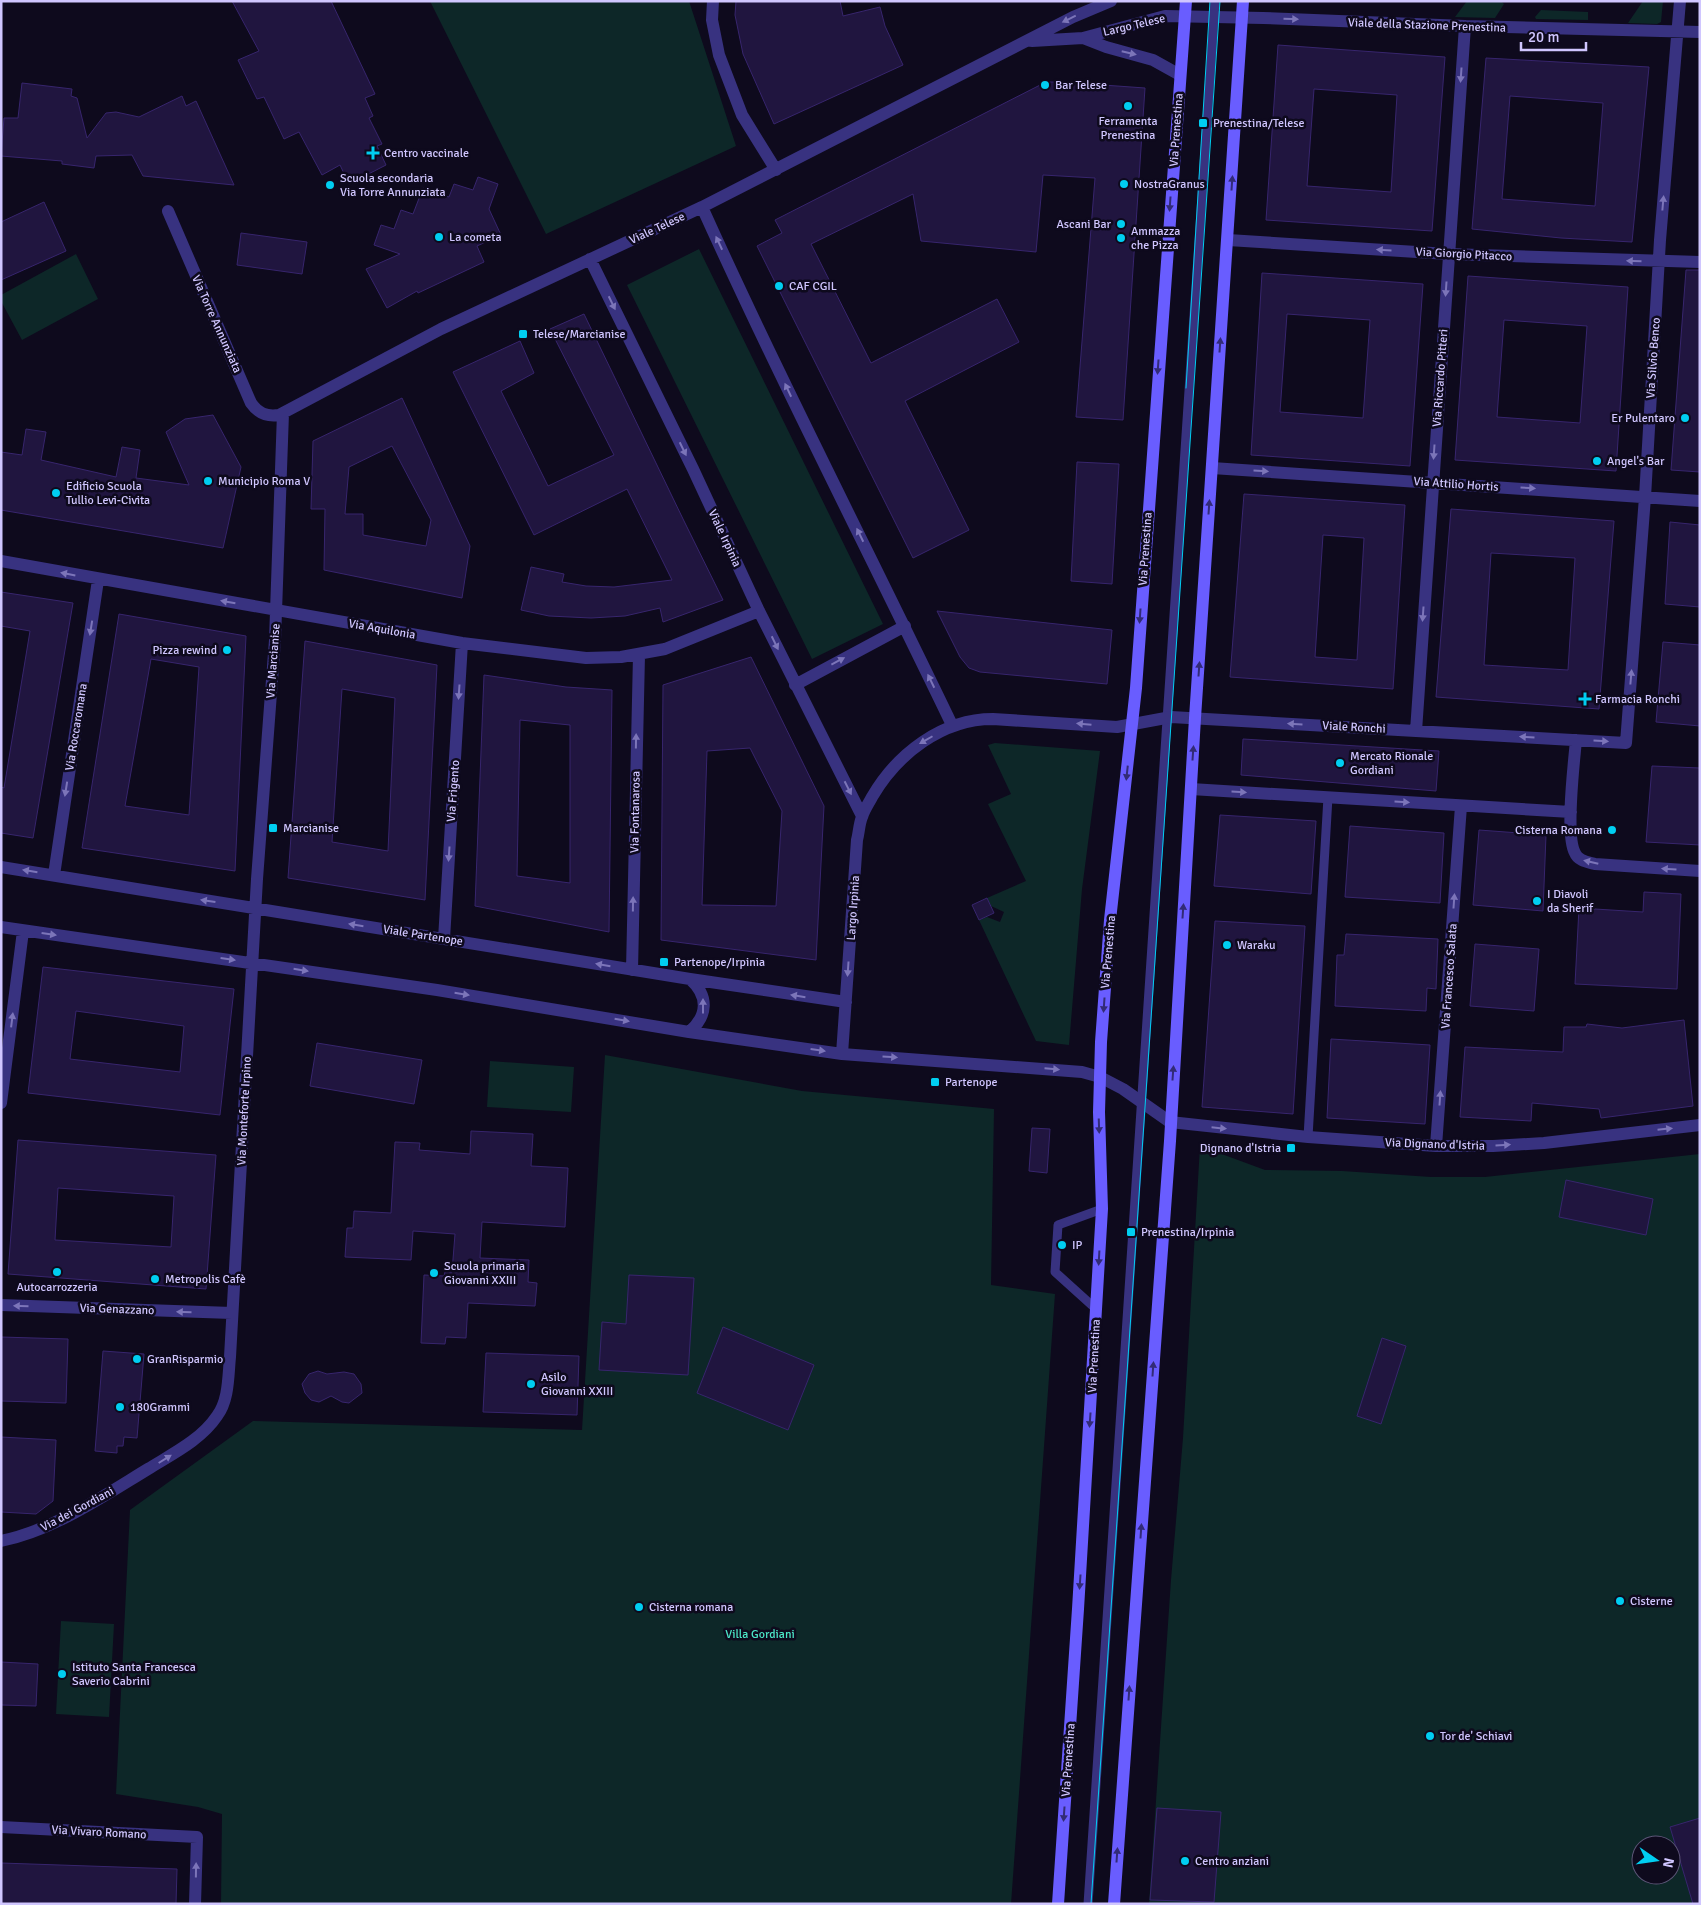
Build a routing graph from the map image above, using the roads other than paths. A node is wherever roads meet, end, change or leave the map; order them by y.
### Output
1 (713, 1) edge
2 (1110, 1) edge
3 (1186, 1) edge
4 (1215, 1) edge
5 (1244, 1) edge
6 (1680, 1) edge
7 (1185, 16) junction
8 (1214, 17) junction
9 (1242, 18) junction
10 (1465, 26) junction
11 (1677, 32) junction
12 (1700, 32) edge
13 (1083, 38) junction
14 (1029, 41) junction
15 (1180, 76) junction
16 (776, 170) junction
17 (702, 206) junction
18 (168, 211) dead end
19 (1228, 240) junction
20 (1448, 254) junction
21 (590, 259) junction
22 (1659, 262) junction
23 (1700, 262) edge
24 (283, 414) junction
25 (1212, 468) junction
26 (1432, 482) junction
27 (1645, 497) junction
28 (1700, 501) edge
29 (1, 561) edge
30 (98, 580) junction
31 (276, 610) junction
32 (759, 611) junction
33 (905, 626) junction
34 (462, 643) junction
35 (639, 655) junction
36 (795, 685) junction
37 (1167, 718) junction
38 (1195, 718) junction
39 (952, 725) junction
40 (1132, 725) junction
41 (1416, 730) junction
42 (1576, 740) junction
43 (1626, 743) joint
44 (1191, 789) junction
45 (1328, 796) junction
46 (1461, 806) junction
47 (1571, 812) junction
48 (862, 816) junction
49 (1, 866) edge
50 (1700, 871) edge
51 (54, 875) junction
52 (256, 909) junction
53 (1, 927) edge
54 (23, 931) junction
55 (444, 939) junction
56 (253, 963) junction
57 (632, 970) junction
58 (690, 979) junction
59 (846, 1002) junction
60 (689, 1032) junction
61 (842, 1054) junction
62 (1100, 1078) junction
63 (1, 1103) edge
64 (1142, 1103) junction
65 (1170, 1122) junction
66 (1700, 1124) edge
67 (1308, 1137) junction
68 (1436, 1146) junction
69 (1102, 1209) junction
70 (1, 1305) edge
71 (1096, 1309) junction
72 (232, 1313) junction
73 (123, 1484) joint
74 (1, 1541) edge
75 (1, 1827) edge
76 (195, 1904) edge
77 (1058, 1904) edge
78 (1088, 1904) edge
79 (1114, 1904) edge

1 - 16 street
2 -> 14 street, Largo Telese
3 - 7 main road, Via Prenestina
4 - 8 lane
5 - 9 main road
6 - 11 street, Via Silvio Benco
7 - 8 street, Viale della Stazione Prenestina
7 - 13 street, Largo Telese
7 - 15 main road, Via Prenestina
8 - 9 street, Viale della Stazione Prenestina
8 - 37 lane
9 -> 10 street, Viale della Stazione Prenestina
19 -> 9 main road
10 - 11 street, Viale della Stazione Prenestina
10 -> 20 street, Via Riccardo Pitteri
11 - 12 street, Viale della Stazione Prenestina
22 -> 11 street, Via Silvio Benco
13 - 14 street, Largo Telese
13 -> 15 street, Largo Telese
14 - 16 street, Viale Telese
15 -> 40 main road, Via Prenestina
16 - 17 street, Viale Telese
17 - 21 street, Viale Telese
33 -> 17 street
18 - 24 street, Via Torre Annunziata
20 -> 19 street, Via Giorgio Pitacco
25 -> 19 main road
22 -> 20 street, Via Giorgio Pitacco
20 -> 26 street, Via Riccardo Pitteri
21 - 24 street, Viale Telese
21 -> 32 street, Viale Irpinia
22 - 23 street, Via Giorgio Pitacco
22 - 27 street, Via Silvio Benco
24 - 31 street, Via Marcianise
25 -> 26 street, Via Attilio Hortis
38 -> 25 main road
26 -> 27 street, Via Attilio Hortis
26 -> 41 street, Via Riccardo Pitteri
27 - 28 street, Via Attilio Hortis
43 -> 27 street, Via Silvio Benco
30 -> 29 street, Via Aquilonia
31 -> 30 street, Via Aquilonia
30 -> 51 street, Via Roccaromana
31 - 34 street, Via Aquilonia
31 - 52 street, Via Marcianise
32 - 35 street, Via Aquilonia
32 -> 36 street, Viale Irpinia
36 -> 33 street
39 -> 33 street
34 - 35 street, Via Aquilonia
34 -> 55 street, Via Frigento
57 -> 35 street, Via Fontanarosa
36 -> 48 street, Viale Irpinia
37 - 38 street, Viale Ronchi
37 - 40 street, Viale Ronchi
37 - 64 lane
41 -> 38 street, Viale Ronchi
44 -> 38 main road
40 -> 39 street, Largo Irpinia
39 -> 48 street, Largo Irpinia
40 -> 62 main road, Via Prenestina
42 -> 41 street, Viale Ronchi
42 -> 43 street, Viale Ronchi
42 - 47 street
44 -> 45 street
65 -> 44 main road
45 -> 46 street
45 - 67 lane
46 - 47 street
68 -> 46 street, Via Francesco Salata
50 -> 47 street
48 -> 59 street, Largo Irpinia
51 -> 49 street, Viale Partenope
52 -> 51 street, Viale Partenope
55 -> 52 street, Viale Partenope
52 - 56 street, Via Monteforte Irpino
53 - 54 street
54 -> 56 street
63 -> 54 street
57 -> 55 street, Viale Partenope
56 -> 60 street
56 - 72 street, Via Monteforte Irpino
57 - 58 street, Viale Partenope
59 -> 58 street, Viale Partenope
60 -> 58 street
59 - 61 street, Largo Irpinia
60 -> 61 street
61 -> 62 street
62 - 64 street
62 -> 69 main road, Via Prenestina
64 - 65 street
64 - 78 lane
65 -> 67 street, Via Dignano d'Istria
79 -> 65 main road
68 -> 66 street, Via Dignano d'Istria
67 - 68 street, Via Dignano d'Istria
69 -> 71 main road, Via Prenestina
69 - 71 lane
72 -> 70 street, Via Genazzano
71 -> 77 main road, Via Prenestina
73 -> 72 street, Via Monteforte Irpino
73 - 74 street, Via dei Gordiani
76 -> 75 street, Via Vivaro Romano

